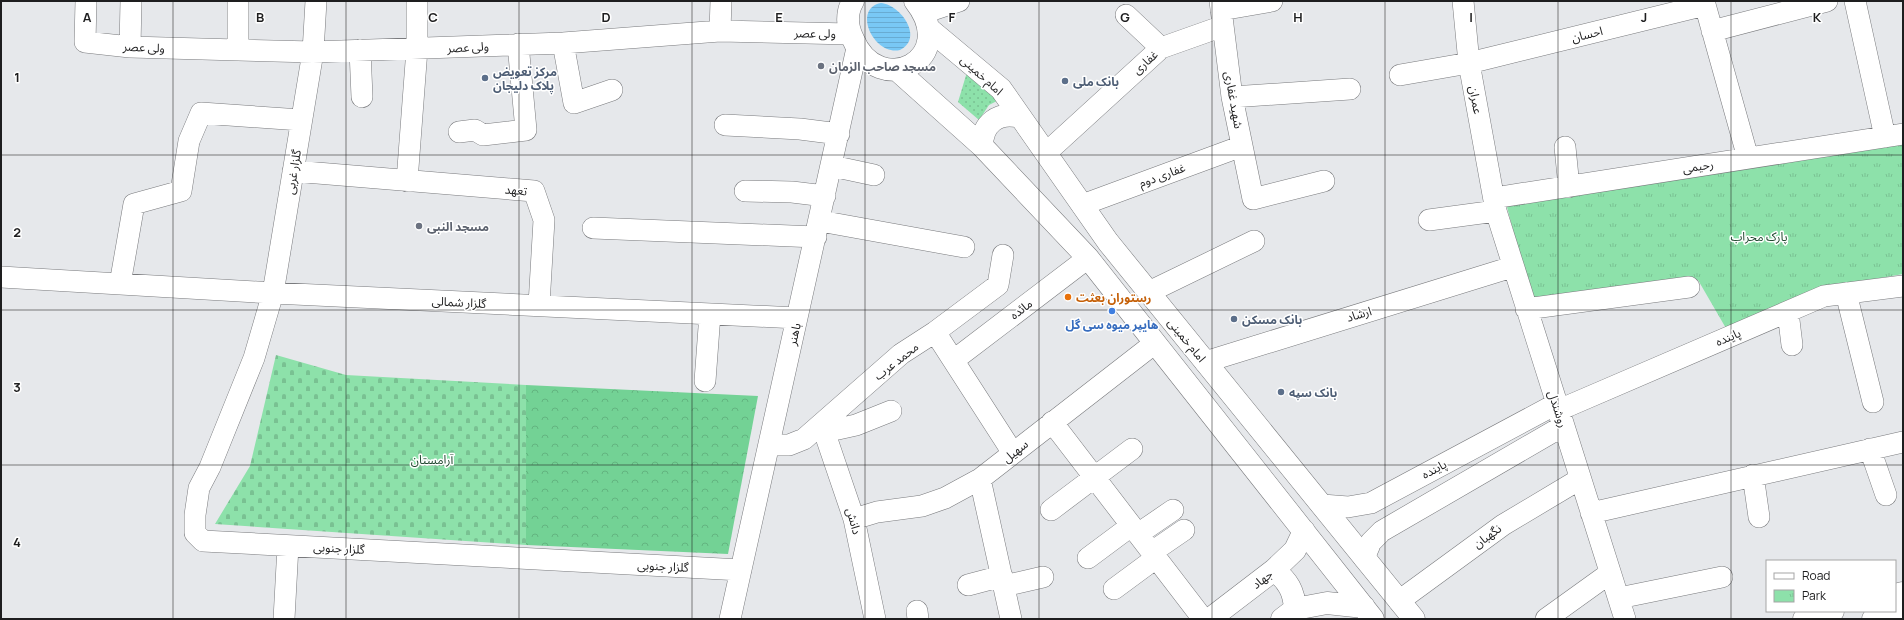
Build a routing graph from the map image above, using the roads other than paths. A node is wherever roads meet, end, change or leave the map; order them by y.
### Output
1 (86, 1) edge
2 (131, 1) edge
3 (238, 1) edge
4 (316, 1) edge
5 (417, 1) edge
6 (721, 1) edge
7 (852, 1) edge
8 (959, 1) edge
9 (1272, 1) edge
10 (1463, 1) edge
11 (1828, 1) edge
12 (1855, 1) edge
13 (1704, 3) edge
14 (1221, 12) edge
15 (922, 14) edge
16 (1126, 15) dead end
17 (720, 31) junction
18 (1712, 31) junction
19 (854, 41) junction
20 (563, 43) junction
21 (518, 44) junction
22 (130, 47) junction
23 (1160, 48) junction
24 (417, 49) junction
25 (238, 50) junction
26 (360, 50) junction
27 (313, 52) junction
28 (1469, 62) junction
29 (897, 70) junction
30 (1400, 75) dead end
31 (1350, 88) dead end
32 (612, 90) dead end
33 (362, 97) dead end
34 (1232, 97) junction
35 (1020, 117) junction
36 (301, 120) junction
37 (725, 125) dead end
38 (459, 132) dead end
39 (839, 134) junction
40 (1894, 135) edge
41 (982, 146) junction
42 (1242, 146) junction
43 (1565, 147) dead end
44 (1046, 153) junction
45 (1748, 158) junction
46 (832, 166) junction
47 (293, 172) junction
48 (874, 175) dead end
49 (407, 181) junction
50 (1324, 181) dead end
51 (1569, 187) junction
52 (745, 190) dead end
53 (825, 196) junction
54 (1082, 205) junction
55 (1495, 205) junction
56 (1430, 220) dead end
57 (593, 228) dead end
58 (818, 229) junction
59 (1254, 241) dead end
60 (964, 247) dead end
61 (1003, 255) dead end
62 (1088, 258) junction
63 (1512, 267) junction
64 (1, 277) edge
65 (120, 284) junction
66 (1903, 286) edge
67 (1689, 287) dead end
68 (1149, 292) junction
69 (273, 293) junction
70 (1846, 293) junction
71 (539, 306) junction
72 (1526, 309) junction
73 (1788, 312) junction
74 (710, 314) junction
75 (797, 318) junction
76 (935, 332) junction
77 (1156, 343) junction
78 (1792, 345) dead end
79 (954, 360) junction
80 (1205, 362) junction
81 (705, 381) dead end
82 (1873, 402) dead end
83 (891, 411) dead end
84 (1560, 413) junction
85 (1052, 422) junction
86 (822, 425) junction
87 (1903, 442) edge
88 (769, 445) junction
89 (1132, 449) dead end
90 (1870, 449) junction
91 (1013, 453) junction
92 (1752, 475) junction
93 (1095, 478) junction
94 (980, 479) junction
95 (1580, 479) junction
96 (1886, 495) dead end
97 (1322, 505) junction
98 (1051, 510) dead end
99 (1173, 510) dead end
100 (1591, 513) junction
101 (1759, 517) dead end
102 (854, 519) junction
103 (1134, 530) junction
104 (1184, 530) dead end
105 (1304, 531) junction
106 (288, 546) junction
107 (1154, 555) junction
108 (1088, 558) dead end
109 (1364, 558) junction
110 (741, 570) junction
111 (1274, 570) junction
112 (1610, 572) junction
113 (1044, 577) dead end
114 (1722, 577) dead end
115 (1003, 581) junction
116 (968, 585) dead end
117 (1114, 588) dead end
118 (1618, 598) junction
119 (1399, 601) junction
120 (1829, 612) edge
121 (1903, 612) edge
122 (1368, 613) edge
123 (1289, 614) edge
124 (284, 619) edge
125 (730, 619) edge
126 (875, 619) edge
127 (1011, 619) edge
128 (1203, 619) edge
129 (1210, 619) edge
130 (1414, 619) edge
131 (1546, 619) edge
132 (1625, 619) edge
133 (1804, 619) edge
134 (1874, 619) edge

1 - 22 street, ولی عصر
2 - 22 street
3 - 25 street
4 - 27 street, گلزار غربی
5 - 24 street
6 - 17 street
7 - 19 main road
8 - 15 street
9 - 14 street, غفاری
10 - 28 street, عمران
11 - 18 street
12 - 40 street
13 - 18 street
13 - 28 street, احسان
14 - 23 street, غفاری
14 - 34 street, شهید غفاری
15 - 29 main road
15 - 35 main road, امام خمینی
16 - 23 street
17 - 19 street, ولی عصر
17 - 20 street, ولی عصر
18 - 45 street
19 - 29 main road
19 - 39 street, باهنر
20 - 21 street, ولی عصر
20 - 32 street
21 - 24 street, ولی عصر
21 - 38 street
22 - 25 street, ولی عصر
23 - 44 street, غفاری
24 - 26 street, ولی عصر
24 - 49 street
25 - 27 street, ولی عصر
26 - 27 street, ولی عصر
26 - 33 street
27 - 36 street, گلزار غربی
28 - 30 street, احسان
28 - 55 street, عمران
29 - 41 main road
31 - 34 street
34 - 42 street, شهید غفاری
35 - 41 main road
35 - 44 main road, امام خمینی
36 - 47 street, گلزار غربی
36 - 65 street
37 - 39 street
39 - 46 street, باهنر
40 - 45 street, رحیمی
41 - 62 main road
42 - 50 street, شهید غفاری
42 - 54 street, غفاری دوم
43 - 51 street
44 - 54 main road, امام خمینی
45 - 51 street, رحیمی
46 - 48 street
46 - 53 street, باهنر
47 - 49 street, تعهد
47 - 69 street, گلزار غربی
49 - 71 street, تعهد
51 - 55 street, رحیمی
52 - 53 street
53 - 58 street, باهنر
54 - 68 main road, امام خمینی
55 - 56 street, رحیمی
55 - 63 street, روشندل
57 - 58 street
58 - 60 street
58 - 75 street, باهنر
59 - 68 street
61 - 76 street, محمد عرب
62 - 77 main road
62 - 79 street, مائده
63 - 72 street, روشندل
63 - 80 street, ارشاد
64 - 65 street, گلزار شمالی
65 - 69 street, گلزار شمالی
66 - 70 street, پاینده
67 - 72 street
68 - 80 main road, امام خمینی
69 - 71 street, گلزار شمالی
69 - 106 street, گلزار جنوبی
70 - 73 street, پاینده
70 - 82 street
71 - 74 street, گلزار شمالی
72 - 84 street, روشندل
73 - 78 street
73 - 84 street, پاینده
74 - 75 street, گلزار شمالی
74 - 81 street
75 - 88 street, باهنر
76 - 79 street
76 - 86 street, محمد عرب
77 - 85 street, سهیل
77 - 105 main road
79 - 91 street
80 - 97 main road, امام خمینی
83 - 86 street
84 - 95 street, روشندل
84 - 97 street, پاینده
84 - 109 street, پاینده
85 - 91 street, سهیل
85 - 93 street
86 - 88 street, محمد عرب
86 - 102 street, دانش
87 - 90 street
88 - 110 street, باهنر
89 - 93 street
90 - 92 street
90 - 96 street
91 - 94 street, سهیل
92 - 100 street
92 - 101 street
93 - 98 street
93 - 103 street
94 - 102 street, سهیل
94 - 115 street
95 - 100 street, روشندل
95 - 119 street, نگهبان
97 - 109 main road, امام خمینی
99 - 103 street
100 - 112 street, روشندل
102 - 126 street, دانش
103 - 107 street
103 - 108 street
104 - 107 street
105 - 111 main road, جهاد
105 - 122 main road
106 - 110 street, گلزار جنوبی
106 - 124 street
107 - 117 street
107 - 128 street
109 - 119 main road, امام خمینی
110 - 125 street, باهنر
111 - 123 main road
111 - 129 main road, جهاد
112 - 118 street, روشندل
112 - 131 street
113 - 115 street
114 - 118 street
115 - 116 street
115 - 127 street
118 - 132 street, روشندل
119 - 130 main road, امام خمینی
120 - 133 main road
121 - 134 main road
122 - 123 main road

